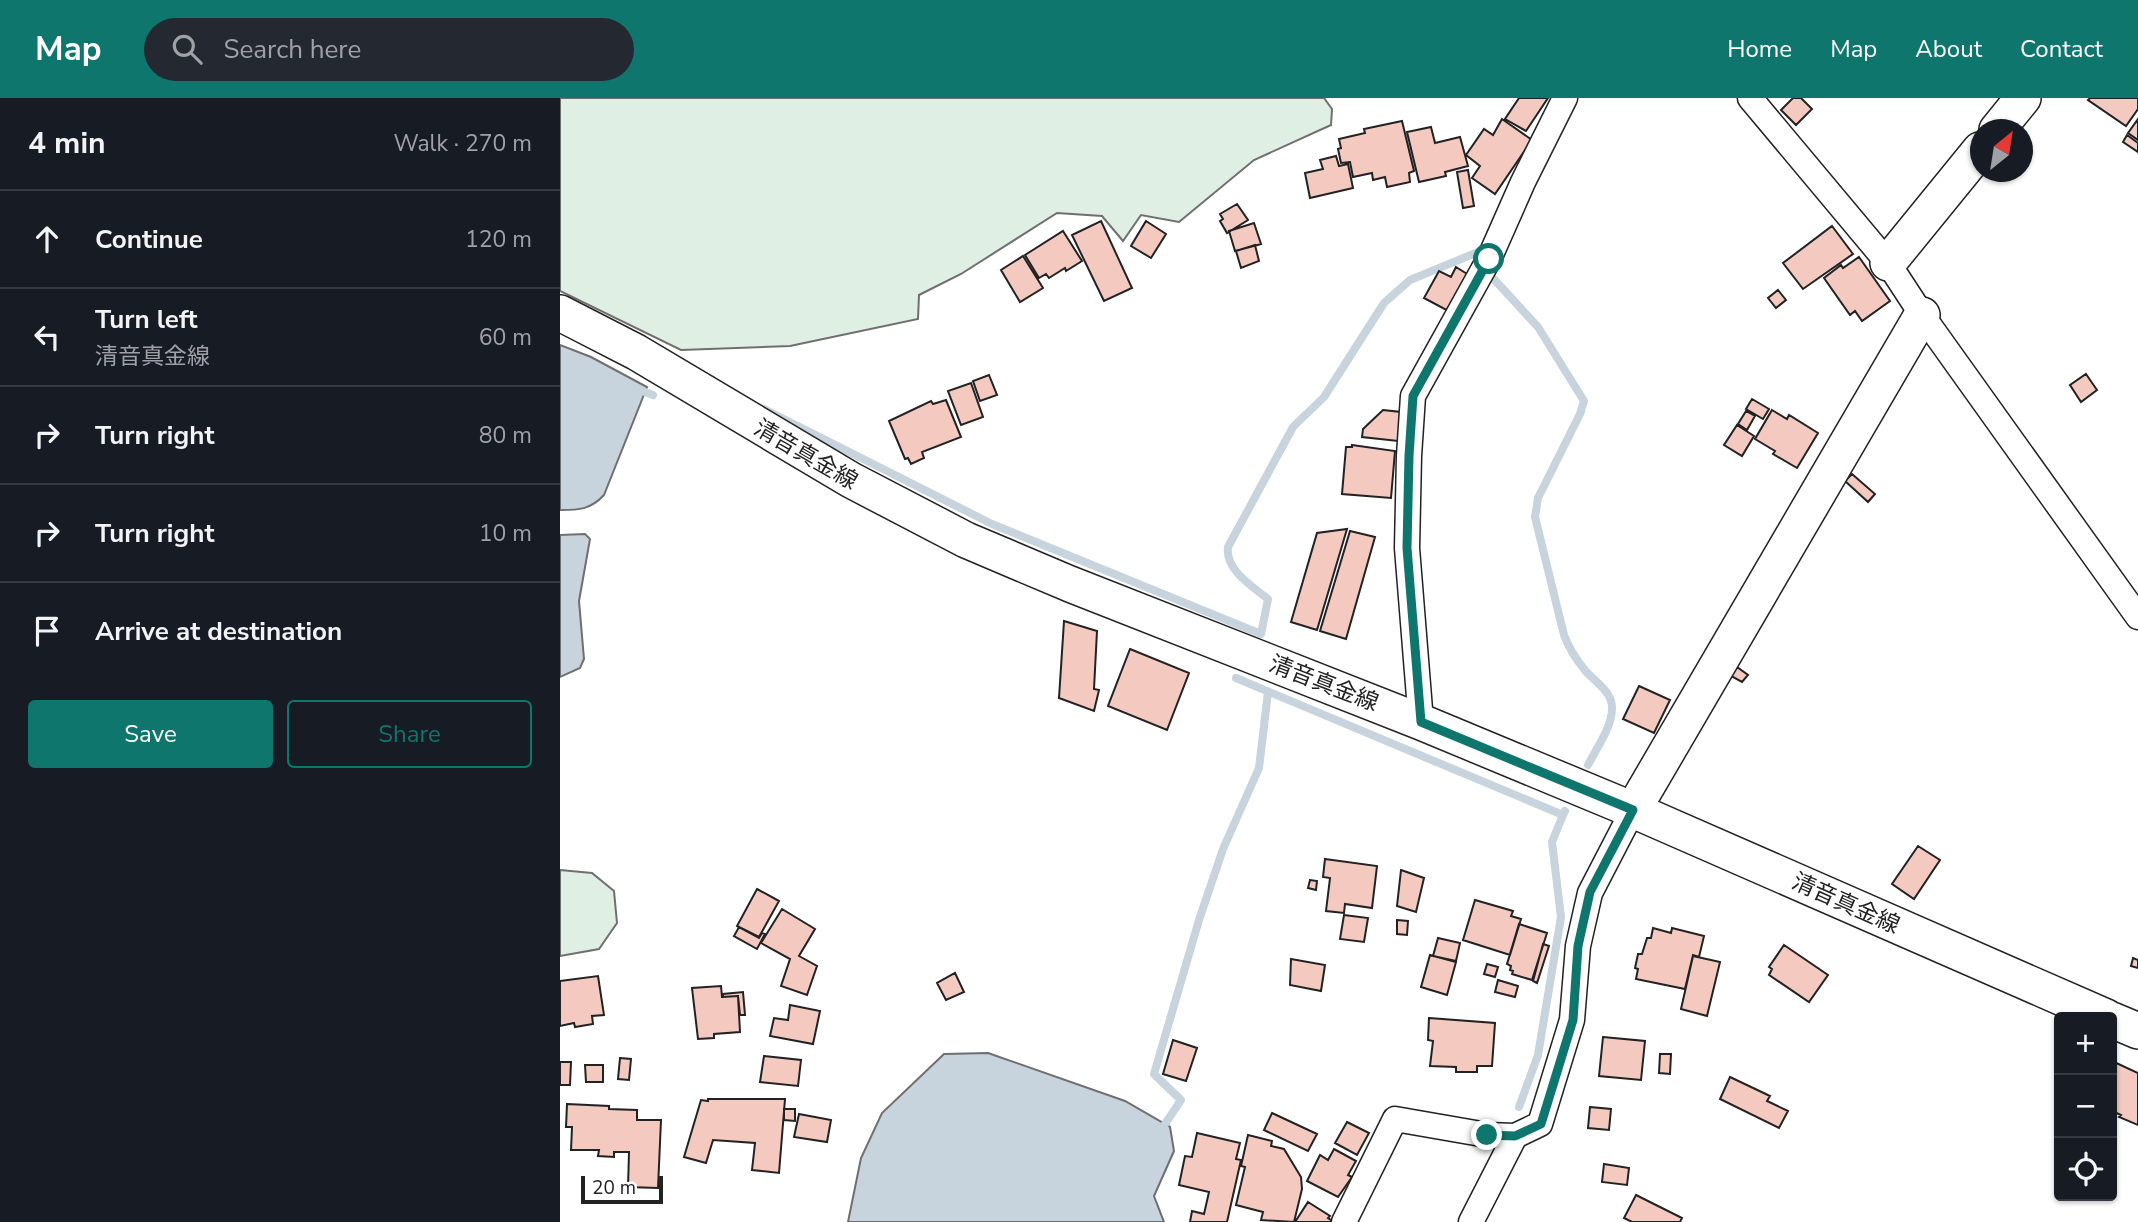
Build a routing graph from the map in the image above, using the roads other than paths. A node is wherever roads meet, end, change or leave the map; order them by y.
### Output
1 (1565, 98) edge
2 (1750, 98) edge
3 (2023, 98) edge
4 (2006, 119) edge
5 (1970, 162) edge
6 (1888, 263) junction
7 (560, 313) edge
8 (1922, 316) junction
9 (2138, 617) edge
10 (1421, 722) junction
11 (1633, 810) junction
12 (2095, 1012) edge
13 (2117, 1022) edge
14 (2138, 1031) edge
15 (1515, 1136) junction
16 (1344, 1222) edge
17 (1471, 1222) edge

1 - 10 street
2 - 6 street
3 - 4 main road
5 - 6 main road
6 - 8 street
7 - 10 main road, 清音真金線
8 - 9 street
8 - 11 main road
10 - 11 main road, 清音真金線
11 - 12 main road, 清音真金線
11 - 15 street
13 - 14 main road
15 - 16 street
15 - 17 street

